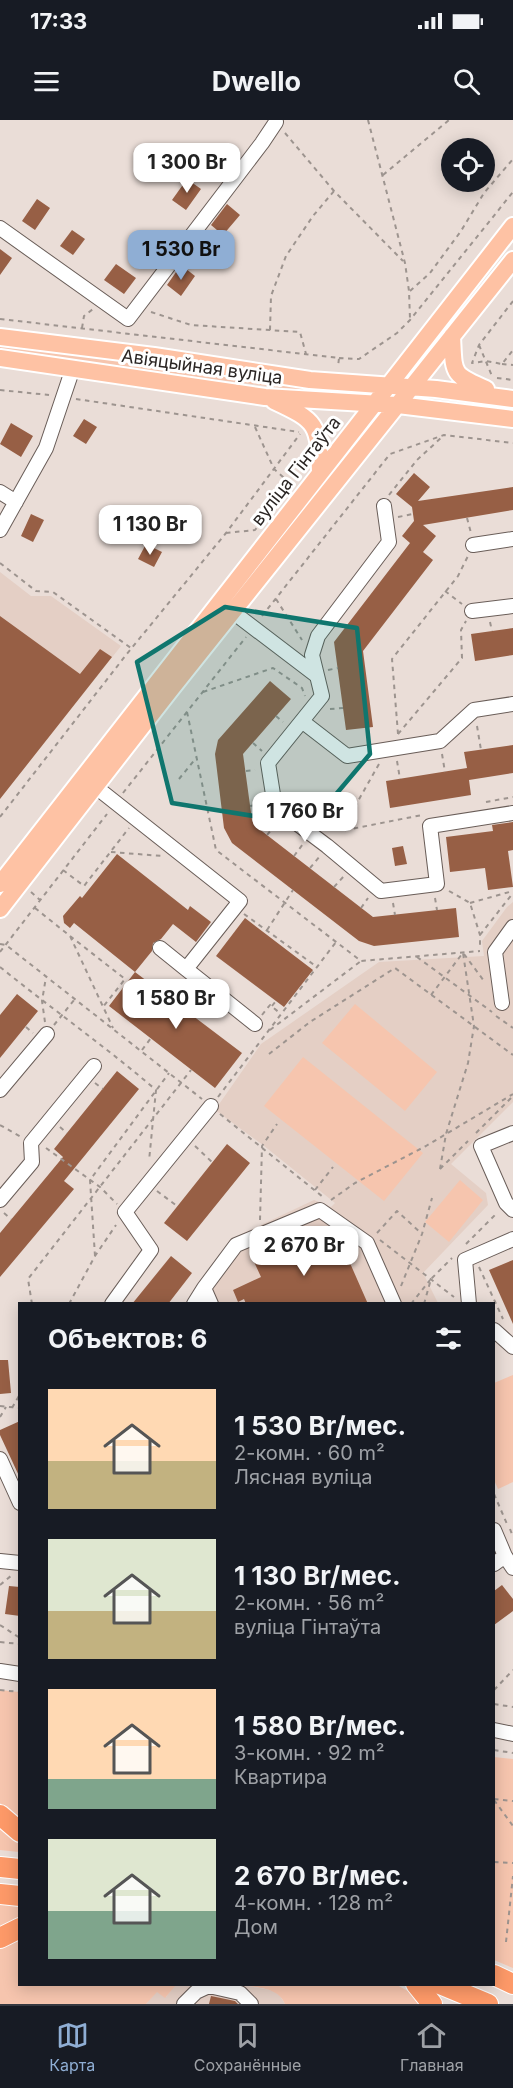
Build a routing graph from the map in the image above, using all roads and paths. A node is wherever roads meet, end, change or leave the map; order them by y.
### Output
1 (368, 120) edge
2 (449, 120) edge
3 (276, 122) joint
4 (513, 159) edge
5 (383, 176) junction
6 (334, 191) junction
7 (513, 192) edge
8 (513, 226) edge
9 (0, 228) edge
10 (513, 260) edge
11 (405, 263) junction
12 (410, 291) junction
13 (513, 301) edge
14 (104, 303) junction
15 (137, 308) junction
16 (0, 319) edge
17 (410, 321) junction
18 (82, 328) junction
19 (270, 330) junction
20 (452, 336) junction
21 (0, 337) edge
22 (479, 345) junction
23 (513, 350) edge
24 (306, 354) junction
25 (0, 358) edge
26 (339, 358) junction
27 (486, 361) junction
28 (502, 364) junction
29 (513, 365) edge
30 (73, 368) junction
31 (338, 370) dead end
32 (513, 380) edge
33 (388, 386) junction
34 (412, 388) junction
35 (0, 390) edge
36 (63, 397) junction
37 (265, 397) junction
38 (510, 398) edge
39 (373, 404) junction
40 (398, 405) junction
41 (513, 419) edge
42 (255, 426) junction
43 (513, 443) edge
44 (274, 469) junction
45 (320, 472) junction
46 (297, 477) dead end
47 (291, 484) junction
48 (0, 492) edge
49 (16, 502) junction
50 (384, 506) joint
51 (0, 530) edge
52 (226, 533) junction
53 (513, 539) edge
54 (473, 545) joint
55 (0, 563) edge
56 (444, 591) junction
57 (276, 599) dead end
58 (513, 606) edge
59 (227, 607) junction
60 (472, 611) junction
61 (131, 648) junction
62 (312, 655) junction
63 (316, 676) junction
64 (203, 692) dead end
65 (513, 704) edge
66 (315, 705) junction
67 (474, 710) junction
68 (187, 712) dead end
69 (303, 722) junction
70 (398, 734) junction
71 (440, 741) junction
72 (391, 749) junction
73 (481, 750) dead end
74 (196, 757) junction
75 (445, 772) dead end
76 (179, 779) dead end
77 (400, 779) dead end
78 (89, 782) junction
79 (513, 797) edge
80 (479, 804) dead end
81 (513, 813) edge
82 (421, 815) dead end
83 (0, 816) edge
84 (136, 819) junction
85 (111, 852) junction
86 (164, 856) dead end
87 (70, 861) dead end
88 (63, 870) junction
89 (0, 884) edge
90 (437, 884) junction
91 (293, 890) dead end
92 (513, 892) edge
93 (285, 903) junction
94 (470, 903) junction
95 (34, 908) junction
96 (0, 909) edge
97 (513, 927) edge
98 (267, 931) dead end
99 (480, 935) junction
100 (70, 936) junction
101 (336, 942) junction
102 (0, 944) edge
103 (6, 945) junction
104 (480, 947) dead end
105 (160, 948) dead end
106 (480, 951) dead end
107 (0, 952) edge
108 (463, 953) junction
109 (417, 957) junction
110 (361, 962) junction
111 (186, 969) junction
112 (46, 976) junction
113 (444, 977) junction
114 (431, 995) junction
115 (471, 997) junction
116 (75, 999) junction
117 (276, 1001) dead end
118 (502, 1004) joint
119 (103, 1007) junction
120 (281, 1014) junction
121 (474, 1026) junction
122 (261, 1028) junction
123 (513, 1028) edge
124 (114, 1030) junction
125 (47, 1034) junction
126 (151, 1038) dead end
127 (141, 1051) junction
128 (269, 1054) dead end
129 (513, 1055) edge
130 (94, 1066) dead end
131 (192, 1070) dead end
132 (169, 1074) junction
133 (181, 1083) junction
134 (0, 1090) edge
135 (513, 1094) edge
136 (211, 1106) junction
137 (277, 1124) dead end
138 (0, 1125) edge
139 (513, 1133) edge
140 (446, 1134) junction
141 (185, 1137) junction
142 (32, 1141) junction
143 (262, 1146) junction
144 (213, 1163) dead end
145 (333, 1167) dead end
146 (440, 1169) dead end
147 (90, 1180) junction
148 (147, 1184) junction
149 (100, 1187) junction
150 (315, 1190) junction
151 (91, 1198) junction
152 (432, 1198) dead end
153 (0, 1200) edge
154 (328, 1202) junction
155 (333, 1205) dead end
156 (177, 1206) dead end
157 (0, 1210) edge
158 (513, 1210) edge
159 (125, 1212) junction
160 (11, 1220) dead end
161 (260, 1234) junction
162 (422, 1234) junction
163 (513, 1239) edge
164 (95, 1256) junction
165 (474, 1256) junction
166 (410, 1263) junction
167 (431, 1279) junction
168 (204, 1288) junction
169 (400, 1288) dead end
170 (32, 1302) edge
171 (70, 1302) edge
172 (113, 1302) edge
173 (195, 1302) edge
174 (210, 1302) edge
175 (393, 1302) edge
176 (413, 1302) edge
177 (467, 1302) edge
178 (469, 1302) edge
179 (503, 1319) dead end
180 (495, 1331) edge
181 (513, 1347) edge
182 (18, 1398) edge
183 (0, 1406) edge
184 (6, 1407) junction
185 (12, 1408) junction
186 (18, 1408) edge
187 (0, 1417) edge
188 (0, 1459) edge
189 (495, 1496) edge
190 (18, 1499) edge
191 (495, 1536) edge
192 (513, 1537) edge
193 (499, 1560) edge
194 (0, 1561) edge
195 (18, 1563) edge
196 (513, 1568) edge
197 (18, 1572) edge
198 (0, 1585) edge
199 (0, 1625) edge
200 (18, 1637) edge
201 (0, 1642) edge
202 (18, 1644) edge
203 (513, 1670) edge
204 (0, 1671) edge
205 (18, 1674) edge
206 (495, 1688) edge
207 (0, 1690) edge
208 (18, 1692) edge
209 (495, 1704) edge
210 (513, 1707) edge
211 (495, 1731) edge
212 (513, 1734) edge
213 (495, 1750) edge
214 (513, 1754) edge
215 (495, 1800) edge
216 (495, 1801) edge
217 (513, 1801) edge
218 (0, 1815) edge
219 (513, 1826) edge
220 (18, 1830) edge
221 (495, 1862) edge
222 (513, 1863) edge
223 (0, 1867) edge
224 (18, 1869) edge
225 (513, 1876) edge
226 (0, 1894) edge
227 (18, 1896) edge
228 (18, 1929) edge
229 (0, 1938) edge
230 (506, 1942) dead end
231 (495, 1975) edge
232 (513, 1984) edge
233 (418, 1986) edge
234 (445, 1986) edge
235 (184, 2004) edge
236 (251, 2004) edge
237 (432, 2004) edge
238 (488, 2004) edge

1 - 5 path
2 - 5 path
3 - 6 path
3 - 15 street
4 - 12 path
5 - 11 path
6 - 11 path
6 - 19 path
7 - 17 path
8 - 33 main road, вуліца Гінтаўта
9 - 14 street
10 - 20 main road, вуліца Гінтаўта
11 - 12 path
12 - 17 path
13 - 22 path
14 - 15 street
14 - 18 path
15 - 19 path
16 - 18 path
17 - 26 path
18 - 24 path
19 - 24 path
20 - 34 main road, вуліца Гінтаўта
20 - 38 main road
21 - 33 main road, Авіяцыйная вуліца
22 - 27 path
22 - 27 path
23 - 28 path
24 - 26 path
25 - 30 main road, Авіяцыйная вуліца
26 - 31 path
27 - 28 path
27 - 32 path
28 - 29 path
30 - 36 street
30 - 37 main road, Авіяцыйная вуліца
33 - 34 main road, Авіяцыйная вуліца
33 - 39 main road, вуліца Гінтаўта
34 - 38 main road, Авіяцыйная вуліца
34 - 40 main road, вуліца Гінтаўта
35 - 36 path
36 - 42 path
36 - 49 street
37 - 39 main road, Авіяцыйная вуліца
37 - 45 main road
39 - 40 main road, Авіяцыйная вуліца
39 - 45 main road, вуліца Гінтаўта
40 - 41 main road, Авіяцыйная вуліца
40 - 59 main road, вуліца Гінтаўта
42 - 44 path
42 - 44 path
43 - 50 path
44 - 47 path
44 - 52 path
45 - 59 main road, вуліца Гінтаўта
46 - 47 path
47 - 52 path
48 - 49 street
49 - 51 street
50 - 62 street
52 - 61 path
53 - 54 street
54 - 56 path
55 - 61 path
56 - 60 path
56 - 70 path
57 - 62 path
58 - 60 street
59 - 63 street
59 - 78 main road, вуліца Гінтаўта
60 - 70 path
61 - 83 path
62 - 63 street
63 - 66 street
64 - 66 path
65 - 67 street
66 - 69 street
67 - 71 street
67 - 73 path
68 - 74 path
69 - 72 street
69 - 90 street
70 - 72 path
71 - 72 street
71 - 75 path
72 - 77 path
72 - 82 path
74 - 76 path
74 - 93 path
78 - 84 street
78 - 89 main road, вуліца Гінтаўта
78 - 96 main road, вуліца Гінтаўта
79 - 80 path
81 - 90 street
84 - 85 path
84 - 111 street
85 - 86 path
85 - 88 path
87 - 88 path
88 - 95 path
90 - 94 path
91 - 93 path
92 - 94 path
92 - 99 path
93 - 98 path
93 - 101 path
94 - 99 path
95 - 100 path
95 - 103 path
97 - 118 street
99 - 104 path
100 - 119 path
100 - 119 path
101 - 110 path
101 - 120 path
102 - 103 path
103 - 107 path
103 - 112 path
105 - 111 street
106 - 108 path
108 - 109 path
108 - 113 path
108 - 115 path
108 - 118 path
109 - 110 path
109 - 113 path
110 - 122 path
111 - 122 street
112 - 116 path
112 - 125 path
113 - 114 path
113 - 115 path
114 - 121 path
114 - 128 path
115 - 121 path
115 - 123 path
116 - 124 path
116 - 125 path
117 - 120 path
119 - 124 path
120 - 122 path
121 - 129 path
121 - 140 path
122 - 136 path
124 - 127 path
125 - 134 street
126 - 127 path
127 - 132 path
130 - 142 street
131 - 133 path
132 - 133 path
132 - 147 path
133 - 136 path
133 - 149 path
135 - 140 path
136 - 141 street
136 - 143 path
137 - 143 path
138 - 142 path
139 - 158 street
140 - 146 path
140 - 154 path
141 - 144 path
141 - 148 street
142 - 147 path
142 - 153 street
143 - 150 path
143 - 161 path
145 - 150 path
147 - 149 path
147 - 151 path
148 - 156 path
148 - 159 street
149 - 151 path
149 - 159 path
150 - 154 path
151 - 164 path
151 - 170 path
152 - 162 path
154 - 155 path
157 - 160 path
159 - 164 path
159 - 172 street
161 - 168 street
161 - 175 street
162 - 166 path
162 - 166 path
163 - 165 street
164 - 171 path
165 - 178 street
165 - 179 path
166 - 167 path
166 - 169 path
167 - 176 path
167 - 177 path
168 - 173 street
168 - 174 street
180 - 181 street
182 - 185 path
183 - 184 path
184 - 185 path
184 - 187 path
185 - 186 path
188 - 190 street
189 - 192 path
191 - 193 street
193 - 196 street
194 - 195 street
197 - 198 path
199 - 200 path
201 - 202 path
203 - 206 path
204 - 205 street
207 - 208 path
209 - 210 path
211 - 212 street
213 - 214 path
215 - 217 path
216 - 219 path
218 - 220 highway
221 - 222 path
223 - 224 highway
225 - 230 path
226 - 227 highway
228 - 229 highway
231 - 232 highway
233 - 237 highway
234 - 238 highway
235 - 236 street

